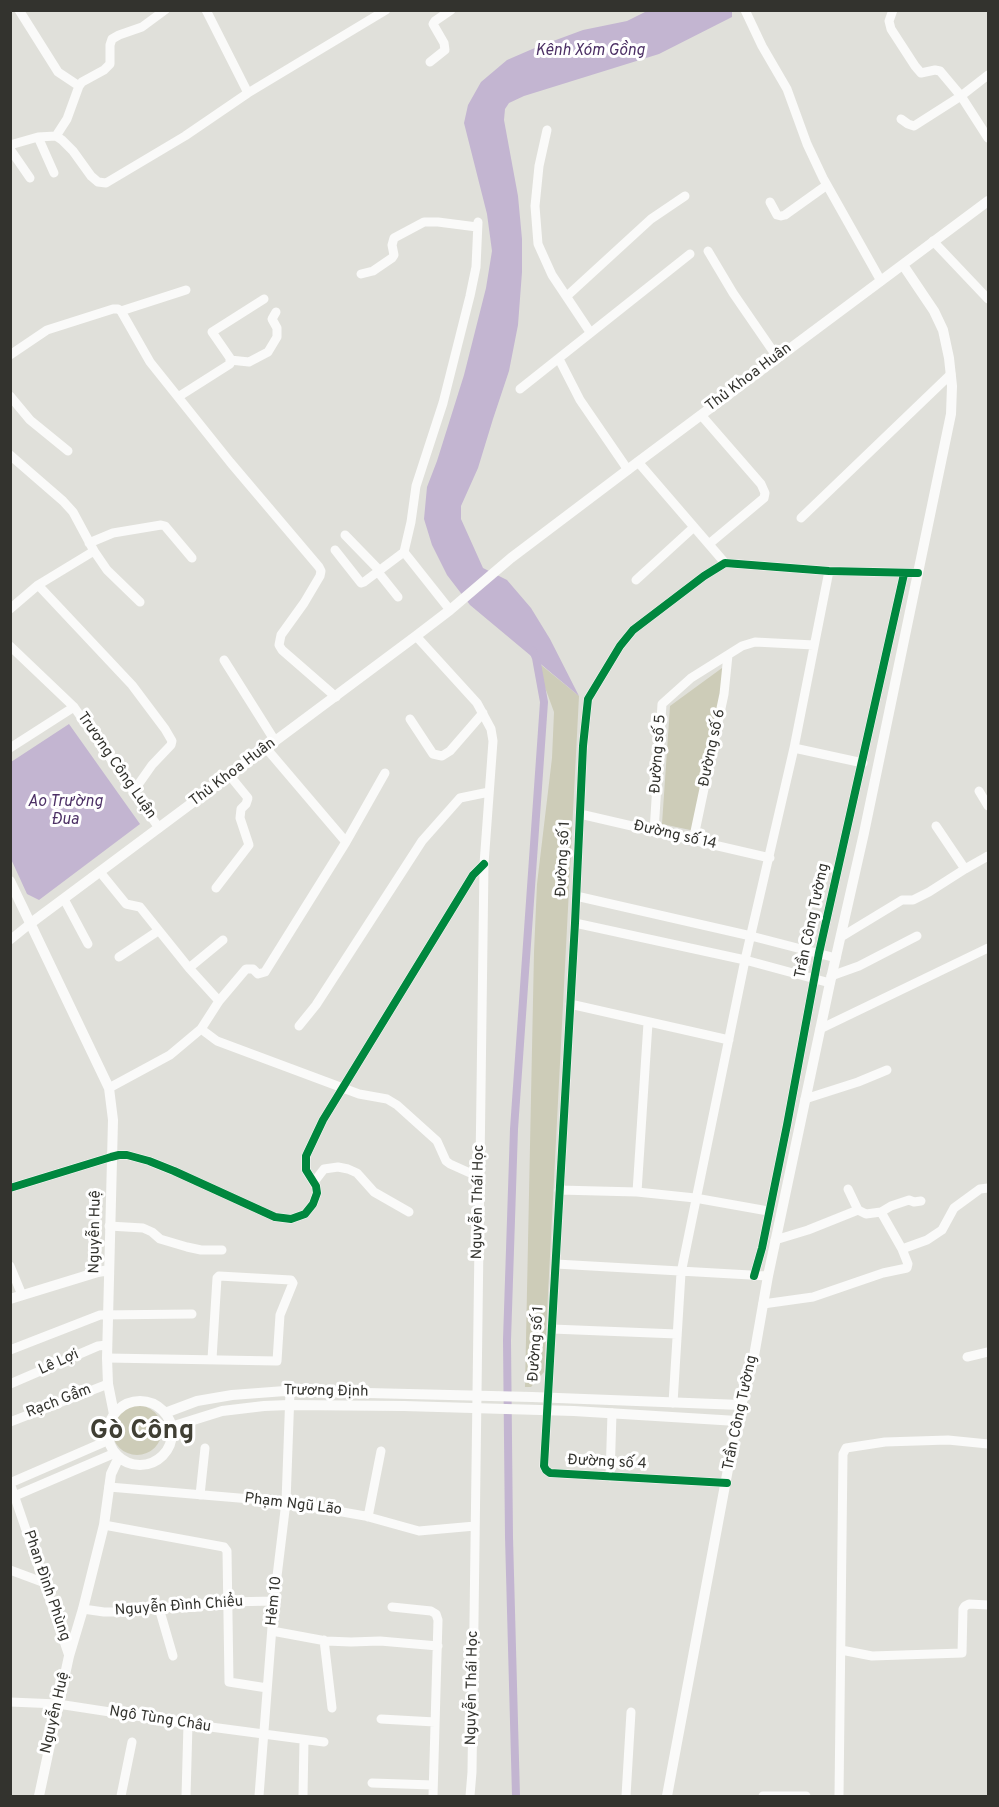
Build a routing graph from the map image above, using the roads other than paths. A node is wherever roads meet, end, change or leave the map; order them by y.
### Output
1 (19, 10) edge
2 (165, 10) edge
3 (206, 10) edge
4 (386, 10) edge
5 (451, 10) edge
6 (893, 10) edge
7 (746, 11) edge
8 (430, 62) dead end
9 (988, 75) edge
10 (79, 86) junction
11 (248, 93) junction
12 (961, 96) junction
13 (901, 119) dead end
14 (547, 130) dead end
15 (56, 136) junction
16 (38, 137) junction
17 (988, 138) edge
18 (10, 147) edge
19 (54, 173) dead end
20 (30, 178) dead end
21 (827, 185) junction
22 (685, 196) dead end
23 (988, 201) edge
24 (770, 202) dead end
25 (933, 242) junction
26 (708, 251) dead end
27 (690, 254) dead end
28 (903, 265) junction
29 (361, 274) dead end
30 (881, 281) junction
31 (186, 290) dead end
32 (567, 296) junction
33 (264, 299) dead end
34 (988, 300) edge
35 (121, 311) junction
36 (276, 312) dead end
37 (590, 332) junction
38 (10, 355) edge
39 (777, 357) junction
40 (559, 359) junction
41 (230, 360) junction
42 (951, 374) junction
43 (520, 389) dead end
44 (10, 396) edge
45 (177, 397) junction
46 (701, 415) junction
47 (68, 451) dead end
48 (10, 455) edge
49 (638, 462) junction
50 (628, 470) junction
51 (801, 519) dead end
52 (694, 527) junction
53 (345, 535) dead end
54 (709, 544) junction
55 (92, 547) junction
56 (335, 550) dead end
57 (404, 552) junction
58 (192, 558) dead end
59 (724, 563) junction
60 (379, 571) junction
61 (829, 571) junction
62 (918, 573) junction
63 (904, 574) junction
64 (636, 580) dead end
65 (38, 585) junction
66 (398, 597) dead end
67 (140, 602) dead end
68 (453, 608) junction
69 (10, 609) edge
70 (416, 636) junction
71 (814, 645) junction
72 (10, 646) edge
73 (728, 655) junction
74 (224, 660) dead end
75 (336, 696) junction
76 (74, 707) junction
77 (483, 713) junction
78 (410, 719) dead end
79 (276, 741) junction
80 (10, 747) edge
81 (266, 748) junction
82 (794, 748) junction
83 (863, 763) junction
84 (385, 773) dead end
85 (230, 776) junction
86 (979, 791) dead end
87 (133, 792) junction
88 (489, 792) junction
89 (988, 806) edge
90 (580, 814) junction
91 (936, 826) dead end
92 (159, 828) junction
93 (654, 832) junction
94 (693, 841) junction
95 (346, 842) junction
96 (988, 856) edge
97 (770, 858) junction
98 (484, 864) junction
99 (965, 869) junction
100 (100, 872) junction
101 (10, 881) edge
102 (216, 888) dead end
103 (576, 896) junction
104 (64, 898) junction
105 (31, 923) junction
106 (575, 923) junction
107 (158, 931) junction
108 (752, 936) junction
109 (917, 936) dead end
110 (841, 937) junction
111 (10, 940) edge
112 (223, 940) dead end
113 (88, 944) dead end
114 (988, 948) edge
115 (819, 953) junction
116 (119, 957) dead end
117 (836, 958) junction
118 (745, 960) junction
119 (189, 968) junction
120 (814, 978) junction
121 (830, 980) junction
122 (219, 1001) junction
123 (570, 1004) junction
124 (648, 1023) junction
125 (299, 1026) dead end
126 (201, 1029) junction
127 (820, 1029) junction
128 (729, 1040) junction
129 (887, 1070) dead end
130 (109, 1088) junction
131 (344, 1088) junction
132 (805, 1099) junction
133 (111, 1157) junction
134 (479, 1177) junction
135 (314, 1182) junction
136 (10, 1188) edge
137 (988, 1188) edge
138 (848, 1189) dead end
139 (560, 1190) junction
140 (637, 1192) junction
141 (695, 1198) junction
142 (921, 1202) dead end
143 (858, 1210) junction
144 (768, 1211) junction
145 (409, 1212) dead end
146 (881, 1212) junction
147 (109, 1226) junction
148 (775, 1240) junction
149 (902, 1249) junction
150 (222, 1250) dead end
151 (556, 1264) junction
152 (10, 1266) edge
153 (109, 1269) junction
154 (681, 1273) junction
155 (754, 1276) junction
156 (768, 1276) junction
157 (22, 1295) junction
158 (10, 1299) edge
159 (763, 1304) junction
160 (192, 1314) dead end
161 (107, 1315) junction
162 (552, 1329) junction
163 (677, 1334) junction
164 (107, 1344) junction
165 (10, 1350) edge
166 (988, 1352) edge
167 (967, 1357) dead end
168 (107, 1358) junction
169 (212, 1359) junction
170 (10, 1384) edge
171 (108, 1384) junction
172 (290, 1392) junction
173 (478, 1395) junction
174 (547, 1397) junction
175 (674, 1403) junction
176 (290, 1405) junction
177 (741, 1405) junction
178 (477, 1409) junction
179 (546, 1410) junction
180 (165, 1413) junction
181 (612, 1413) junction
182 (114, 1414) junction
183 (737, 1421) junction
184 (10, 1422) edge
185 (171, 1427) junction
186 (109, 1440) junction
187 (988, 1444) edge
188 (205, 1448) dead end
189 (381, 1451) dead end
190 (117, 1455) junction
191 (610, 1476) junction
192 (10, 1483) edge
193 (727, 1483) junction
194 (109, 1487) junction
195 (200, 1495) junction
196 (13, 1497) edge
197 (286, 1502) junction
198 (368, 1517) junction
199 (104, 1525) junction
200 (475, 1526) junction
201 (10, 1570) edge
202 (45, 1582) junction
203 (274, 1601) junction
204 (228, 1602) junction
205 (988, 1605) edge
206 (392, 1607) dead end
207 (159, 1608) junction
208 (83, 1610) junction
209 (272, 1630) junction
210 (324, 1640) junction
211 (438, 1646) junction
212 (841, 1650) junction
213 (69, 1656) junction
214 (173, 1656) dead end
215 (267, 1688) junction
216 (10, 1702) edge
217 (58, 1704) junction
218 (332, 1708) dead end
219 (631, 1712) dead end
220 (381, 1719) dead end
221 (435, 1722) junction
222 (188, 1724) junction
223 (263, 1735) junction
224 (304, 1740) junction
225 (132, 1742) dead end
226 (324, 1742) dead end
227 (372, 1783) dead end
228 (433, 1785) junction
229 (39, 1797) edge
230 (121, 1797) edge
231 (186, 1797) edge
232 (259, 1797) edge
233 (303, 1797) edge
234 (433, 1797) edge
235 (470, 1797) edge
236 (627, 1797) edge
237 (668, 1797) edge
238 (763, 1797) edge
239 (806, 1797) edge
240 (839, 1797) edge

1 - 10 street
2 - 10 street
3 - 11 street
4 - 11 street
5 - 8 street
6 - 12 street
7 - 21 street
9 - 12 street
10 - 15 street
11 - 15 street
12 - 13 street
12 - 17 street
14 - 32 street
15 - 16 street
16 - 18 street
16 - 19 street
18 - 20 street
21 - 24 street
21 - 30 street
22 - 32 street
23 - 25 main road, Thủ Khoa Huân
25 - 28 main road, Thủ Khoa Huân
25 - 34 street
26 - 39 street
27 - 37 street
28 - 30 main road, Thủ Khoa Huân
28 - 42 main road, Trần Công Tường
29 - 57 street
30 - 39 main road, Thủ Khoa Huân
31 - 35 street
32 - 37 street
33 - 41 street
35 - 38 street
35 - 45 street
36 - 41 street
37 - 40 street
39 - 46 main road, Thủ Khoa Huân
40 - 43 street
40 - 50 street
41 - 45 street
42 - 51 street
42 - 62 main road, Trần Công Tường
44 - 47 street
45 - 75 street
46 - 49 main road, Thủ Khoa Huân
46 - 54 street
48 - 55 street
49 - 50 main road, Thủ Khoa Huân
49 - 52 street
50 - 68 main road, Thủ Khoa Huân
52 - 54 street
52 - 64 street
53 - 60 street
54 - 59 street
55 - 58 street
55 - 65 street
55 - 67 street
56 - 60 street
57 - 60 street
57 - 68 street
59 - 61 street
59 - 90 street, Đường số 1
60 - 66 street
61 - 63 street
61 - 71 street
62 - 63 street
62 - 110 main road, Trần Công Tường
63 - 83 street, Trần Công Tường
65 - 69 street
65 - 87 street
68 - 70 main road, Thủ Khoa Huân
70 - 75 main road, Thủ Khoa Huân
70 - 77 street, Nguyễn Thái Học
71 - 73 street, Đường số 5
71 - 82 street
72 - 76 street
73 - 93 street, Đường số 5
73 - 94 street, Đường số 6
74 - 79 street
75 - 79 main road, Thủ Khoa Huân
76 - 80 street, Trương Công Luận
76 - 87 street, Trương Công Luận
77 - 78 street
77 - 88 street, Nguyễn Thái Học
79 - 81 main road, Thủ Khoa Huân
81 - 85 main road, Thủ Khoa Huân
81 - 95 street
82 - 83 street
82 - 97 street
83 - 115 street, Trần Công Tường
84 - 95 street
85 - 92 main road, Thủ Khoa Huân
85 - 102 street
86 - 89 street
87 - 92 street, Trương Công Luận
88 - 98 street, Nguyễn Thái Học
88 - 125 street
90 - 93 street, Đường số 14
90 - 103 street, Đường số 1
91 - 99 street
92 - 100 main road, Thủ Khoa Huân
93 - 94 street, Đường số 14
94 - 97 street, Đường số 14
95 - 122 street
96 - 99 street
97 - 108 street
98 - 131 street
98 - 134 street, Nguyễn Thái Học
99 - 110 street
100 - 104 main road, Thủ Khoa Huân
100 - 107 street
101 - 105 main road, Nguyễn Huệ
103 - 106 street, Đường số 1
103 - 108 street
104 - 105 main road, Thủ Khoa Huân
104 - 113 street
105 - 111 street, Thủ Khoa Huân
105 - 130 main road, Nguyễn Huệ
106 - 118 street
106 - 123 street, Đường số 1
107 - 116 street
107 - 119 street
108 - 115 street
108 - 118 street
109 - 121 street
110 - 117 main road, Trần Công Tường
112 - 119 street
114 - 127 street
115 - 117 street
115 - 120 street, Trần Công Tường
117 - 121 main road, Trần Công Tường
118 - 120 street
118 - 128 street
119 - 122 street
120 - 121 street
120 - 144 street, Trần Công Tường
121 - 127 main road, Trần Công Tường
122 - 126 street
123 - 124 street
123 - 139 street, Đường số 1
124 - 128 street
124 - 140 street
126 - 130 street
126 - 131 street
127 - 132 main road, Trần Công Tường
128 - 141 street
129 - 132 street
130 - 133 main road, Nguyễn Huệ
131 - 134 street
131 - 135 street
132 - 148 main road, Trần Công Tường
133 - 135 street
133 - 136 street
133 - 147 main road, Nguyễn Huệ
134 - 173 street, Nguyễn Thái Học
135 - 145 street
137 - 149 street
138 - 143 street
139 - 140 street
139 - 151 street, Đường số 1
140 - 141 street
141 - 144 street
141 - 154 street
142 - 146 street
143 - 146 street
143 - 148 street
144 - 155 street, Trần Công Tường
146 - 149 street
147 - 150 street
147 - 153 main road, Nguyễn Huệ
148 - 156 main road, Trần Công Tường
149 - 159 street
151 - 154 street
151 - 162 street, Đường số 1
152 - 157 street
153 - 157 main road
153 - 161 main road, Nguyễn Huệ
154 - 155 street
154 - 163 street
155 - 156 street
156 - 159 main road, Trần Công Tường
157 - 158 main road
159 - 177 main road, Trần Công Tường
160 - 161 street
161 - 164 main road, Nguyễn Huệ
161 - 165 street
162 - 163 street
162 - 174 street, Đường số 1
163 - 175 street
164 - 168 main road, Nguyễn Huệ
164 - 170 street, Lê Lợi
166 - 167 street
168 - 169 street
168 - 171 main road, Nguyễn Huệ
169 - 169 street
171 - 182 main road, Nguyễn Huệ
171 - 184 street, Rạch Gầm
172 - 173 main road, Trương Định
172 - 176 street, Hẻm 10
172 - 180 main road, Trương Định
173 - 174 main road, Trương Định
173 - 178 street, Nguyễn Thái Học
174 - 175 main road
174 - 179 street, Đường số 1
175 - 177 main road
176 - 178 main road, Trương Định
176 - 185 main road, Trương Định
176 - 197 street, Hẻm 10
177 - 183 main road, Trần Công Tường
178 - 179 main road, Trương Định
178 - 200 street, Nguyễn Thái Học
179 - 181 main road
179 - 191 street, Đường số 4
180 - 182 main road
180 - 185 main road
181 - 183 main road
181 - 191 street
182 - 186 main road
183 - 193 main road, Trần Công Tường
185 - 190 main road
186 - 190 main road
186 - 192 street
187 - 212 street
188 - 195 street
189 - 198 street
190 - 194 main road, Nguyễn Huệ
190 - 196 street
191 - 193 street, Đường số 4
192 - 196 street, Phan Đình Phùng
193 - 237 main road, Trần Công Tường
194 - 195 street, Phạm Ngũ Lão
194 - 199 main road, Nguyễn Huệ
195 - 197 street, Phạm Ngũ Lão
196 - 202 street, Phan Đình Phùng
197 - 198 street, Phạm Ngũ Lão
197 - 203 street, Hẻm 10
198 - 200 street, Phạm Ngũ Lão
199 - 204 street
199 - 208 main road, Nguyễn Huệ
200 - 235 street, Nguyễn Thái Học
201 - 202 street
202 - 213 street, Phan Đình Phùng
203 - 204 street, Nguyễn Đình Chiểu
203 - 209 street, Hẻm 10
204 - 207 street, Nguyễn Đình Chiểu
204 - 215 street
205 - 212 street
206 - 211 street
207 - 208 street, Nguyễn Đình Chiểu
207 - 214 street
208 - 213 main road, Nguyễn Huệ
209 - 210 street
209 - 215 street, Hẻm 10
210 - 211 street
210 - 218 street
211 - 221 street
212 - 240 street
213 - 217 main road, Nguyễn Huệ
215 - 223 street, Hẻm 10
216 - 217 street, Ngô Tùng Châu
217 - 222 street, Ngô Tùng Châu
217 - 229 main road, Nguyễn Huệ
219 - 236 street
220 - 221 street
221 - 228 street
222 - 223 street, Ngô Tùng Châu
222 - 231 street
223 - 224 street, Ngô Tùng Châu
223 - 232 street, Hẻm 10
224 - 226 street, Ngô Tùng Châu
224 - 233 street
225 - 230 street
227 - 228 street
228 - 234 street
238 - 239 street

